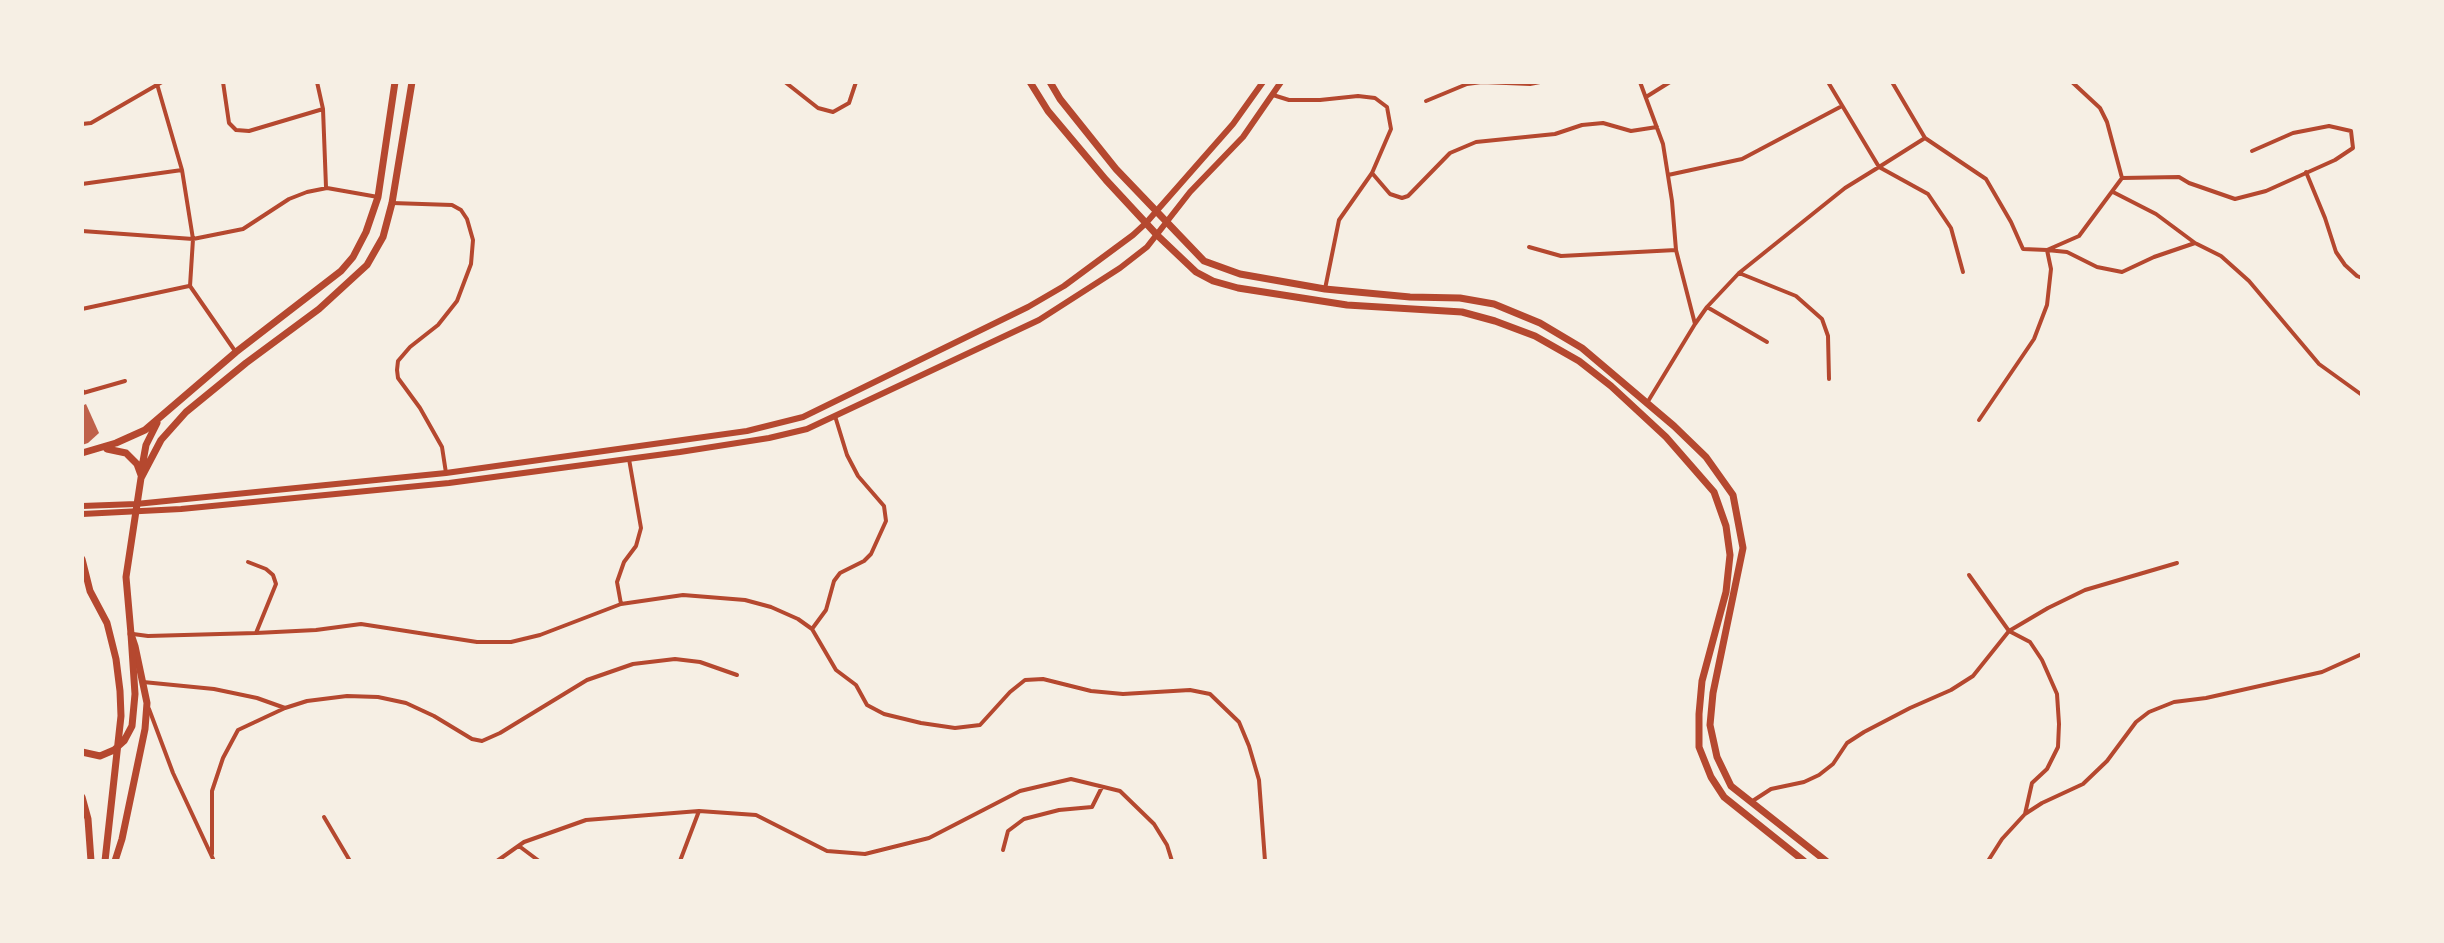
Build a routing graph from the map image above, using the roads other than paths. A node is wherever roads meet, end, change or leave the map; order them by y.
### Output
1 (223, 82) edge
2 (317, 82) edge
3 (395, 82) edge
4 (412, 82) edge
5 (785, 82) edge
6 (856, 82) edge
7 (1030, 82) edge
8 (1050, 82) edge
9 (1263, 82) edge
10 (1281, 82) edge
11 (1540, 82) edge
12 (1640, 82) edge
13 (1670, 82) edge
14 (1828, 82) edge
15 (1892, 82) edge
16 (2072, 82) edge
17 (160, 83) edge
18 (1273, 95) junction
19 (1646, 97) junction
20 (1426, 101) dead end
21 (1248, 103) junction
22 (1842, 106) junction
23 (323, 109) junction
24 (1261, 113) junction
25 (82, 124) edge
26 (1657, 127) junction
27 (1925, 138) junction
28 (2252, 151) dead end
29 (1879, 167) junction
30 (182, 170) junction
31 (2306, 172) junction
32 (1372, 173) junction
33 (1668, 175) junction
34 (2122, 178) junction
35 (82, 184) edge
36 (327, 188) junction
37 (2113, 192) junction
38 (378, 197) junction
39 (392, 203) junction
40 (1156, 212) junction
41 (1166, 222) junction
42 (1146, 223) junction
43 (82, 231) edge
44 (1157, 235) junction
45 (193, 239) junction
46 (2195, 243) junction
47 (1529, 247) dead end
48 (1676, 250) junction
49 (2047, 250) junction
50 (1963, 272) dead end
51 (1739, 273) junction
52 (2362, 278) edge
53 (190, 286) junction
54 (1325, 289) junction
55 (1707, 307) junction
56 (82, 309) edge
57 (1695, 324) junction
58 (1767, 342) dead end
59 (236, 352) junction
60 (931, 356) junction
61 (937, 367) junction
62 (1829, 379) dead end
63 (125, 381) dead end
64 (82, 389) edge
65 (2362, 395) edge
66 (1647, 403) junction
67 (161, 416) junction
68 (835, 416) junction
69 (1979, 420) dead end
70 (95, 450) junction
71 (82, 453) edge
72 (629, 459) junction
73 (446, 473) junction
74 (141, 478) junction
75 (82, 506) edge
76 (135, 508) junction
77 (82, 514) edge
78 (82, 559) edge
79 (248, 562) dead end
80 (2177, 563) dead end
81 (1969, 575) dead end
82 (621, 604) junction
83 (812, 629) junction
84 (2009, 631) junction
85 (256, 633) junction
86 (131, 634) junction
87 (2362, 654) edge
88 (737, 675) dead end
89 (143, 682) junction
90 (147, 703) junction
91 (285, 708) junction
92 (82, 752) edge
93 (1102, 787) junction
94 (82, 797) edge
95 (1751, 802) junction
96 (699, 811) junction
97 (2025, 814) junction
98 (324, 817) dead end
99 (518, 846) junction
100 (1003, 850) dead end
101 (1814, 852) junction
102 (212, 854) junction
103 (91, 861) edge
104 (105, 861) edge
105 (115, 861) edge
106 (214, 861) edge
107 (350, 861) edge
108 (497, 861) edge
109 (539, 861) edge
110 (680, 861) edge
111 (1172, 861) edge
112 (1265, 861) edge
113 (1806, 861) edge
114 (1826, 861) edge
115 (1988, 861) edge

1 - 23 street
2 - 23 street
3 - 38 main road
4 - 39 main road
5 - 6 street
7 - 42 main road
8 - 40 main road
9 - 21 main road
10 - 18 main road
11 - 20 street
12 - 19 street
13 - 19 street
14 - 22 street
15 - 27 street
16 - 34 street
17 - 25 street
17 - 30 street
18 - 24 main road
18 - 32 street
19 - 26 street
21 - 24 main road
21 - 40 main road
22 - 29 street
22 - 33 street
23 - 36 street
24 - 41 main road
26 - 32 street
26 - 33 street
27 - 29 street
27 - 49 street
28 - 31 street
29 - 50 street
29 - 51 street
30 - 35 street
30 - 45 street
31 - 34 street
31 - 52 street
32 - 54 street
33 - 48 street
34 - 37 street
36 - 38 street
36 - 45 street
37 - 46 street
37 - 49 street
38 - 59 main road
39 - 73 street
39 - 74 main road
40 - 41 main road
40 - 42 main road
41 - 44 main road
41 - 54 main road
42 - 44 main road
42 - 60 main road
43 - 45 street
44 - 61 main road
44 - 113 main road
45 - 53 street
46 - 49 street
46 - 65 street
47 - 48 street
48 - 57 street
49 - 69 street
51 - 55 street
51 - 62 street
53 - 56 street
53 - 59 street
54 - 66 main road
55 - 57 street
55 - 58 street
57 - 66 street
59 - 67 main road
60 - 61 main road
60 - 73 main road
61 - 68 main road
63 - 64 street
66 - 95 main road
67 - 70 main road
67 - 74 main road
68 - 72 main road
68 - 83 street
70 - 71 main road
70 - 74 main road
72 - 76 main road
72 - 82 street
73 - 76 main road
74 - 76 main road
75 - 76 main road
76 - 77 main road
76 - 86 main road
78 - 104 main road
79 - 85 street
80 - 84 street
81 - 84 street
82 - 83 street
82 - 85 street
83 - 112 street
84 - 95 street
84 - 97 street
85 - 86 street
86 - 89 main road
86 - 92 main road
87 - 97 street
88 - 91 street
89 - 90 main road
89 - 91 street
90 - 102 street
90 - 105 main road
91 - 102 street
93 - 96 street
93 - 100 street
93 - 111 street
94 - 103 main road
95 - 101 main road
96 - 99 street
96 - 110 street
97 - 115 street
98 - 107 street
99 - 108 street
99 - 109 street
101 - 113 main road
101 - 114 main road
102 - 106 street

